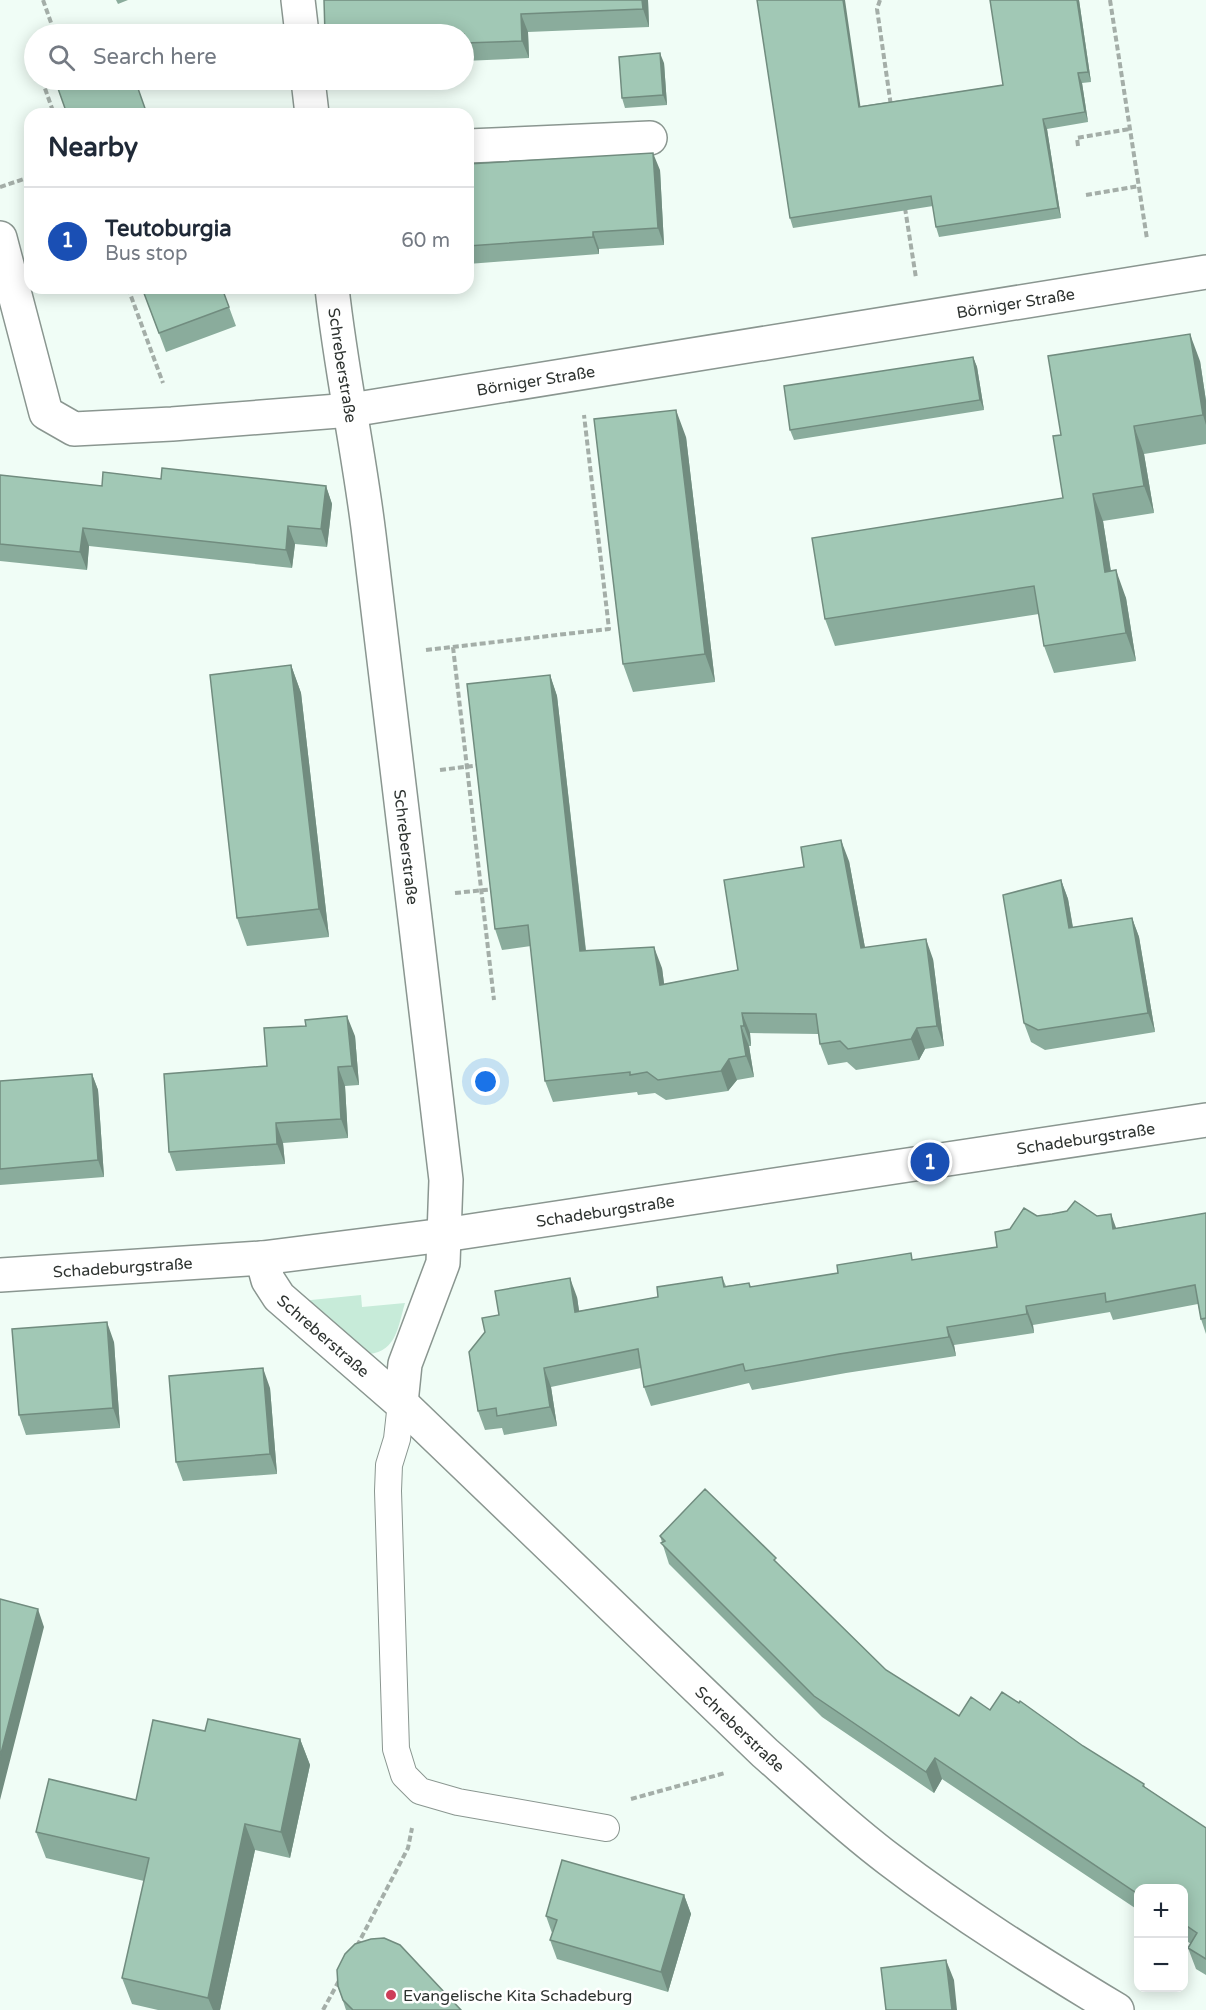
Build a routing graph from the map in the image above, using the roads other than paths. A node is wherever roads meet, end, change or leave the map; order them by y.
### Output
1 (298, 0) edge
2 (301, 24) edge
3 (309, 90) edge
4 (311, 108) edge
5 (650, 138) dead end
6 (474, 146) edge
7 (0, 238) edge
8 (1206, 272) edge
9 (333, 294) edge
10 (351, 410) junction
11 (1206, 1120) edge
12 (444, 1235) junction
13 (262, 1258) junction
14 (0, 1275) edge
15 (401, 1403) junction
16 (606, 1828) road end
17 (1117, 2010) edge

1 - 2 street
3 - 4 street
5 - 6 street
7 - 10 street, Börniger Straße
8 - 10 street, Börniger Straße
9 - 10 street, Schreberstraße
10 - 12 street, Schreberstraße
11 - 12 street, Schadeburgstraße
12 - 13 street, Schadeburgstraße
12 - 15 street, Schreberstraße
13 - 14 street, Schadeburgstraße
13 - 15 street, Schreberstraße
15 - 16 lane
15 - 17 street, Schreberstraße

